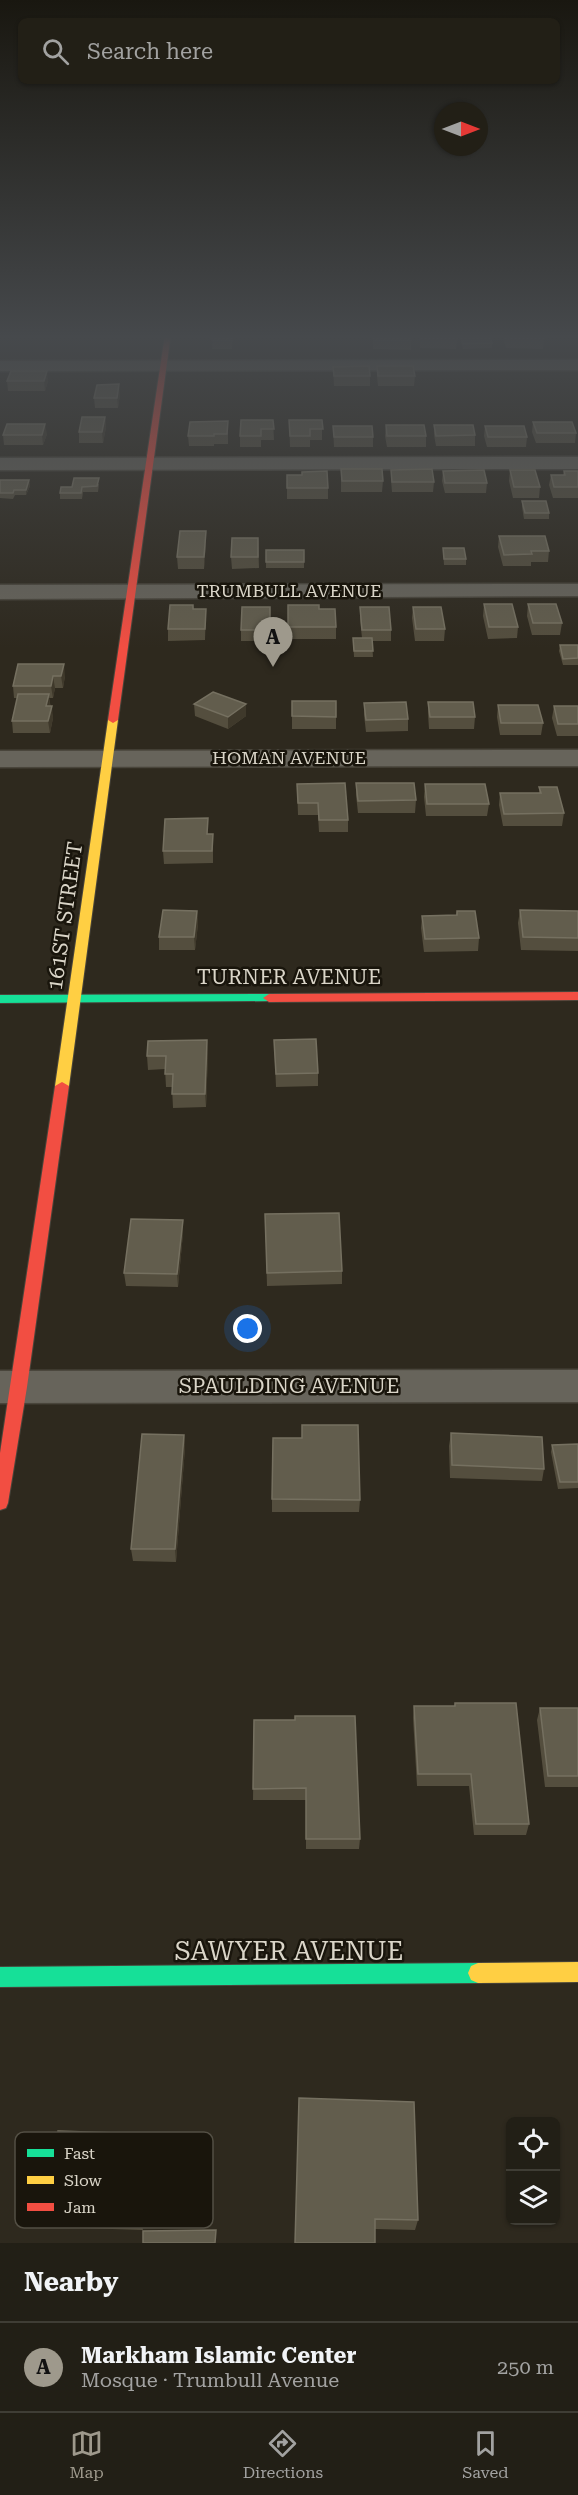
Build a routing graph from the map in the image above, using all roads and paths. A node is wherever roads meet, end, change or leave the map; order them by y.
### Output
1 (154, 439) edge
2 (0, 464) edge
3 (151, 464) junction
4 (578, 464) edge
5 (578, 590) edge
6 (131, 591) junction
7 (0, 592) edge
8 (108, 758) junction
9 (578, 758) edge
10 (0, 759) edge
11 (578, 996) edge
12 (0, 999) edge
13 (74, 999) junction
14 (578, 1386) edge
15 (9, 1387) edge
16 (0, 1503) edge
17 (578, 1972) edge
18 (0, 1977) edge

1 - 3 street, 161ST STREET
2 - 3 street
3 - 4 street
3 - 6 street, 161ST STREET
5 - 6 street, TRUMBULL AVENUE
6 - 7 street, TRUMBULL AVENUE
6 - 8 street, 161ST STREET
8 - 9 street, HOMAN AVENUE
8 - 10 street, HOMAN AVENUE
8 - 13 street, 161ST STREET
11 - 13 street, TURNER AVENUE
12 - 13 street, TURNER AVENUE
13 - 15 street, 161ST STREET
14 - 15 street, SPAULDING AVENUE
15 - 16 street, 161ST STREET
17 - 18 street, SAWYER AVENUE

